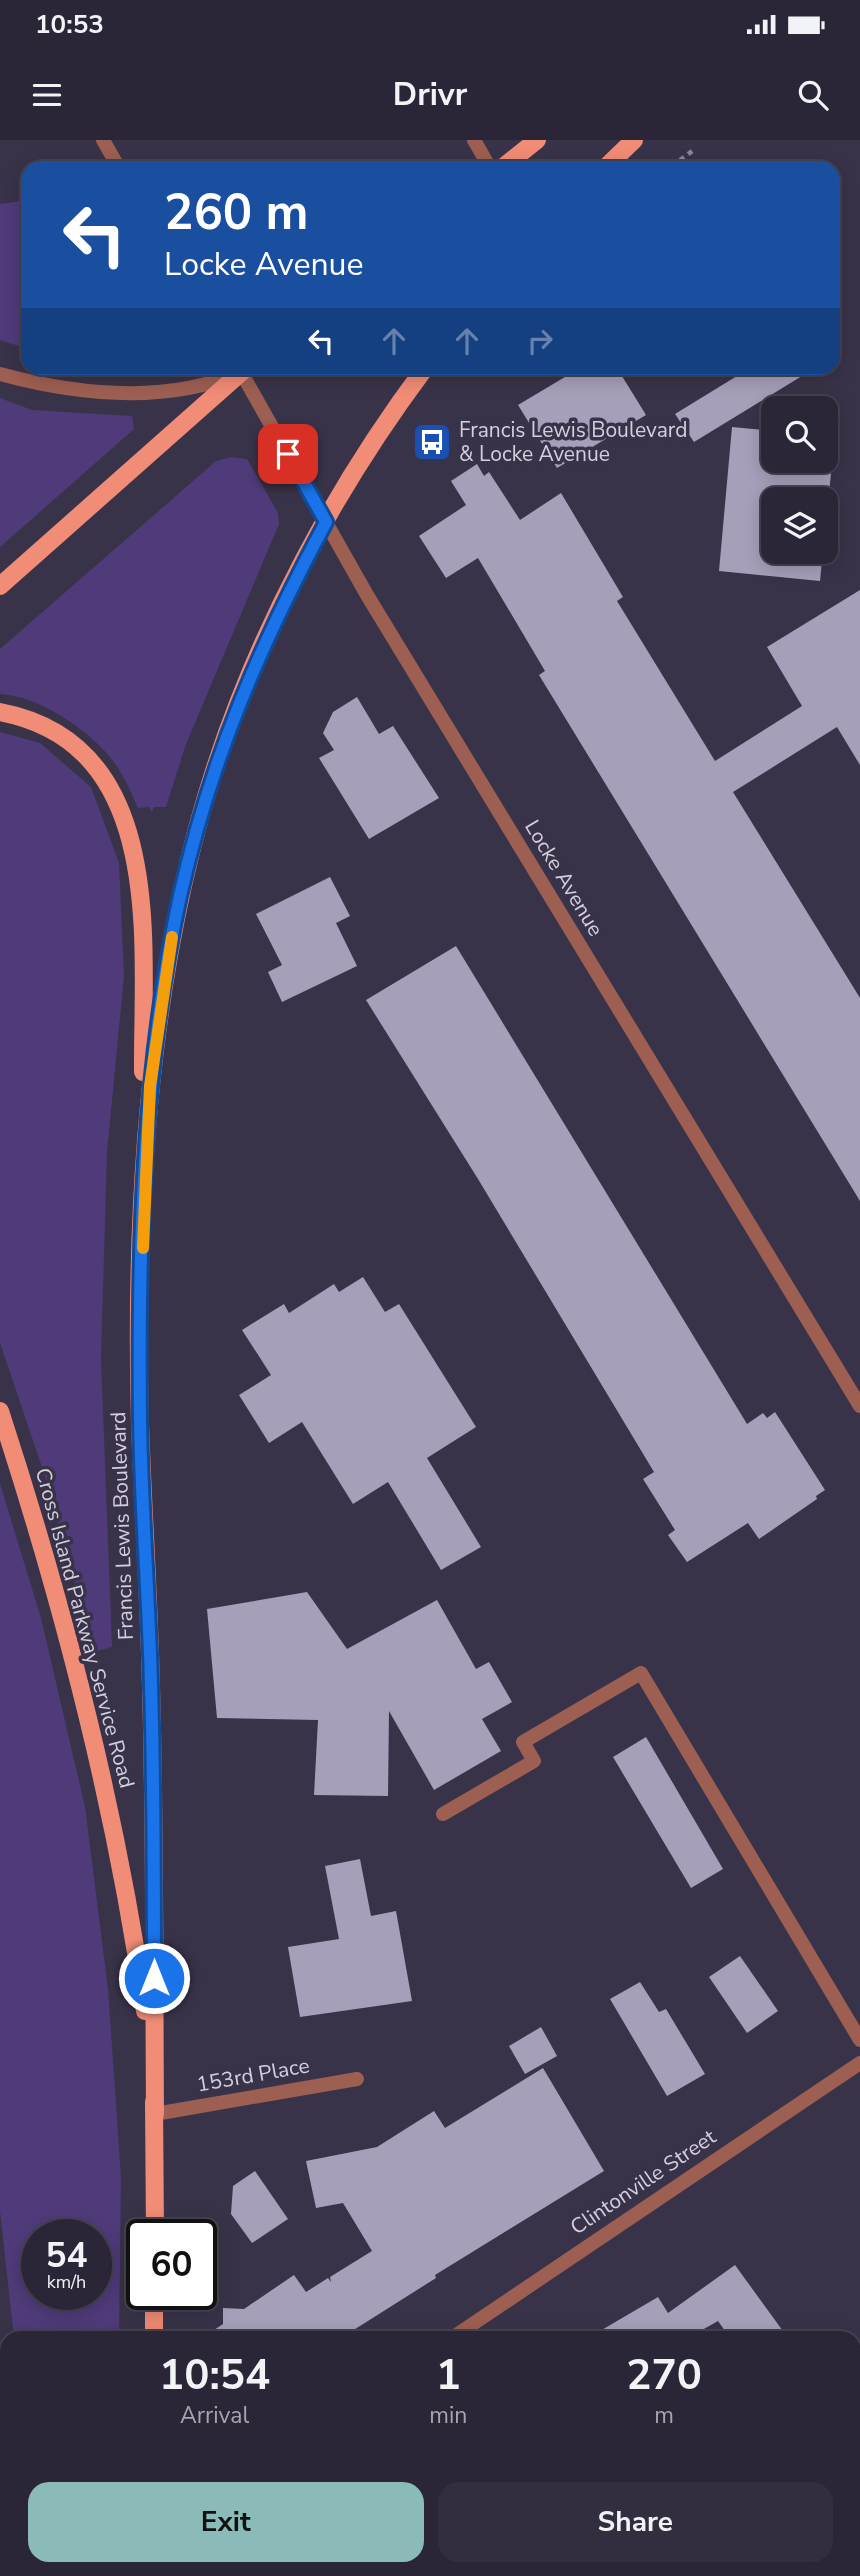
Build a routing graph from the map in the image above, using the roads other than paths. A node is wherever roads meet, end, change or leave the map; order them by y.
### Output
1 (103, 140) edge
2 (474, 140) edge
3 (537, 140) edge
4 (634, 140) edge
5 (116, 161) edge
6 (486, 161) edge
7 (511, 161) edge
8 (612, 161) edge
9 (0, 374) edge
10 (228, 375) edge
11 (235, 375) edge
12 (245, 375) edge
13 (420, 375) edge
14 (326, 522) junction
15 (0, 586) edge
16 (0, 712) edge
17 (144, 1219) junction
18 (860, 1406) edge
19 (0, 1411) edge
20 (443, 1814) dead end
21 (860, 2040) edge
22 (860, 2063) edge
23 (357, 2079) dead end
24 (155, 2113) junction
25 (155, 2219) edge
26 (154, 2310) edge
27 (154, 2331) edge
28 (462, 2331) edge

1 - 5 street
2 - 6 street
3 - 7 main road
4 - 8 main road
9 - 10 street
11 - 15 main road
12 - 14 street, Locke Avenue
13 - 14 main road, Francis Lewis Boulevard
14 - 17 main road, Francis Lewis Boulevard
14 - 18 street, Locke Avenue
16 - 17 main road
17 - 24 main road, Francis Lewis Boulevard
19 - 24 main road, Cross Island Parkway Service Road
20 - 21 street
22 - 28 street, Clintonville Street
23 - 24 street, 153rd Place
24 - 25 main road, Cross Island Parkway Service Road
26 - 27 main road

